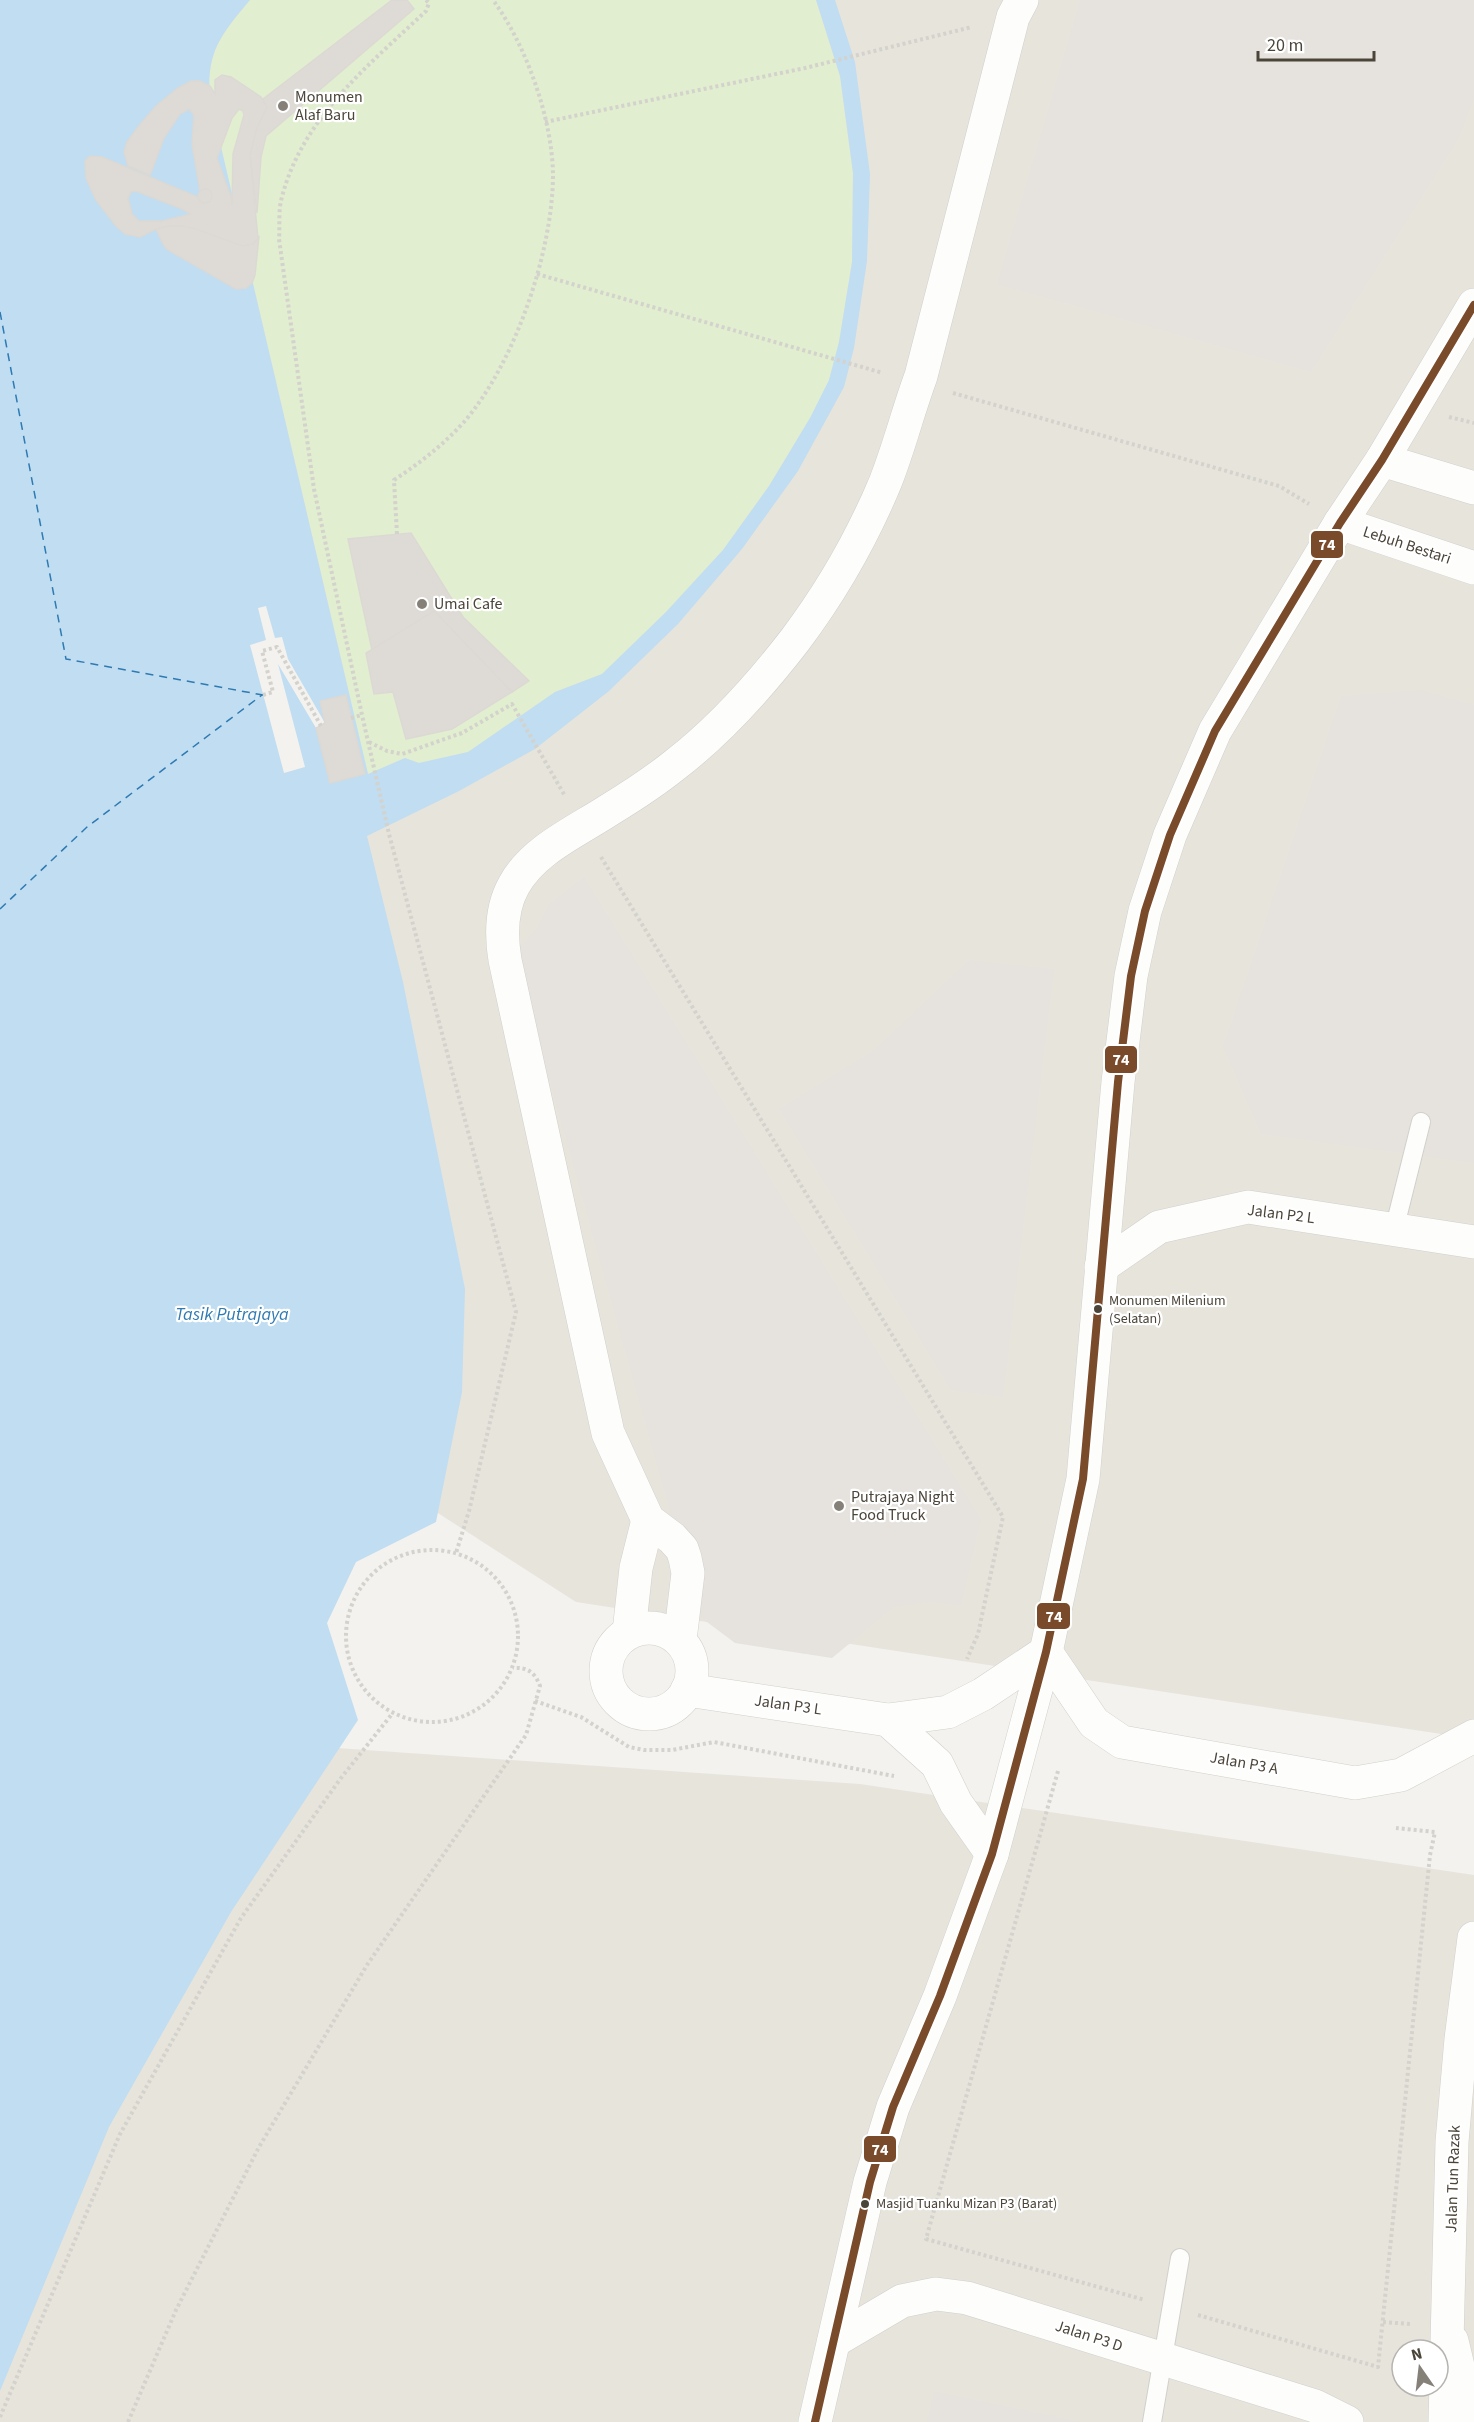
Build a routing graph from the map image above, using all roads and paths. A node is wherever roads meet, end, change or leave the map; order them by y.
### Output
1 (426, 0) edge
2 (493, 0) edge
3 (1018, 9) edge
4 (545, 122) junction
5 (537, 274) junction
6 (1474, 305) edge
7 (918, 383) junction
8 (1382, 460) junction
9 (1279, 486) dead end
10 (1474, 488) edge
11 (1340, 523) junction
12 (397, 534) dead end
13 (1474, 568) edge
14 (263, 695) dead end
15 (362, 715) junction
16 (351, 718) dead end
17 (321, 726) dead end
18 (369, 742) junction
19 (583, 827) junction
20 (1422, 1122) dead end
21 (1394, 1230) junction
22 (1474, 1242) edge
23 (1101, 1267) junction
24 (648, 1520) junction
25 (456, 1553) junction
26 (629, 1632) junction
27 (680, 1640) junction
28 (1046, 1652) junction
29 (960, 1666) dead end
30 (513, 1668) junction
31 (687, 1690) junction
32 (535, 1701) junction
33 (392, 1714) junction
34 (888, 1720) junction
35 (1474, 1736) edge
36 (1058, 1771) dead end
37 (897, 1776) dead end
38 (1396, 1828) dead end
39 (992, 1854) junction
40 (1474, 1938) edge
41 (1180, 2258) dead end
42 (1172, 2308) junction
43 (1449, 2328) junction
44 (834, 2341) junction
45 (1163, 2360) junction
46 (1474, 2412) edge
47 (0, 2416) edge
48 (128, 2422) edge
49 (815, 2422) edge
50 (1152, 2422) edge
51 (1347, 2422) edge
52 (1445, 2422) edge

1 - 15 path
2 - 4 path
3 - 4 path
3 - 7 street
4 - 5 path
5 - 7 path
5 - 12 path
6 - 8 street
7 - 9 path
7 - 19 street
8 - 10 street
8 - 11 street
11 - 13 street, Lebuh Bestari
11 - 23 street
14 - 17 path
15 - 16 path
15 - 18 path
18 - 19 path
18 - 25 path
19 - 24 street
19 - 29 path
20 - 21 lane
21 - 22 street, Jalan P2 L
21 - 23 street, Jalan P2 L
23 - 28 street
24 - 26 street
24 - 27 street
25 - 30 path
25 - 33 path
26 - 27 street
26 - 31 street
27 - 31 street
28 - 34 street, Jalan P3 L
28 - 35 street, Jalan P3 A
28 - 39 street
30 - 32 path
30 - 33 path
31 - 34 street, Jalan P3 L
32 - 37 path
32 - 48 path
33 - 47 path
34 - 39 street
36 - 42 path
38 - 42 path
39 - 44 street
40 - 43 street, Jalan Tun Razak
41 - 42 lane
42 - 45 lane
43 - 46 street
43 - 52 street, Jalan Tun Razak
44 - 45 street, Jalan P3 D
44 - 49 street
45 - 50 lane
45 - 51 street, Jalan P3 D

